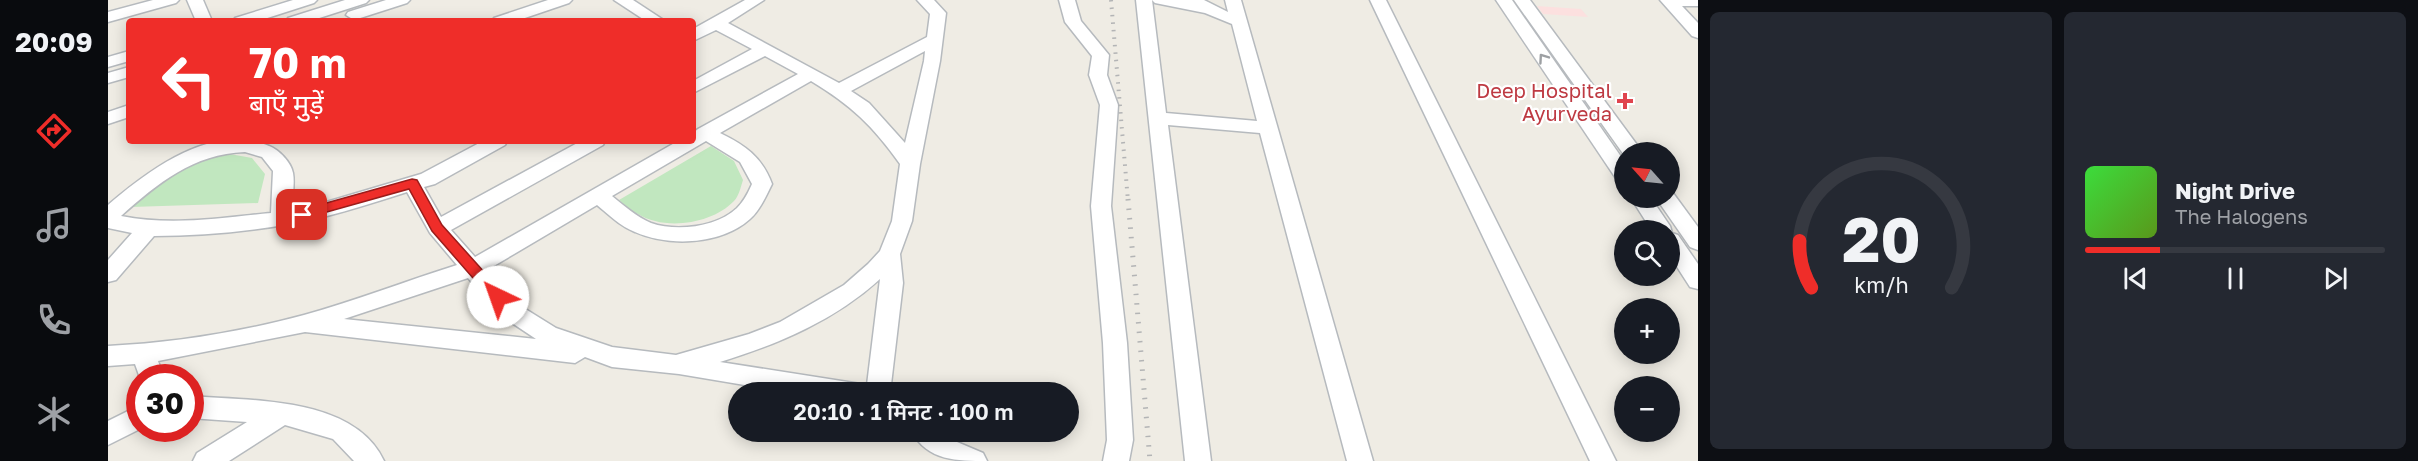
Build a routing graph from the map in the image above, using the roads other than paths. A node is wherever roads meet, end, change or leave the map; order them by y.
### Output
1 (171, 0) edge
2 (195, 0) edge
3 (361, 0) edge
4 (402, 0) edge
5 (564, 0) edge
6 (622, 0) edge
7 (756, 0) edge
8 (926, 0) edge
9 (1067, 0) edge
10 (1144, 0) edge
11 (1161, 0) edge
12 (1193, 0) edge
13 (1233, 0) edge
14 (1378, 0) edge
15 (1504, 0) edge
16 (1522, 0) edge
17 (1669, 1) edge
18 (1698, 1) edge
19 (1210, 10) junction
20 (316, 12) edge
21 (354, 15) dead end
22 (108, 17) edge
23 (203, 18) edge
24 (266, 18) edge
25 (301, 18) edge
26 (509, 18) edge
27 (652, 18) edge
28 (1240, 22) junction
29 (716, 23) junction
30 (1698, 33) edge
31 (696, 34) edge
32 (935, 39) junction
33 (765, 48) junction
34 (126, 57) edge
35 (108, 62) edge
36 (126, 73) edge
37 (810, 74) junction
38 (108, 78) edge
39 (696, 86) edge
40 (839, 90) junction
41 (126, 112) edge
42 (108, 118) edge
43 (1157, 118) junction
44 (1269, 128) junction
45 (697, 138) edge
46 (1625, 142) edge
47 (482, 144) edge
48 (591, 144) edge
49 (687, 144) edge
50 (1614, 160) edge
51 (910, 164) junction
52 (412, 183) junction
53 (599, 196) junction
54 (1673, 208) edge
55 (108, 216) edge
56 (281, 219) junction
57 (108, 221) edge
58 (437, 228) junction
59 (148, 229) junction
60 (1698, 242) edge
61 (889, 254) junction
62 (1680, 255) edge
63 (473, 268) junction
64 (108, 274) edge
65 (1698, 281) edge
66 (303, 324) junction
67 (144, 354) junction
68 (108, 356) edge
69 (612, 357) junction
70 (147, 364) edge
71 (676, 365) junction
72 (788, 382) edge
73 (879, 382) edge
74 (204, 408) edge
75 (282, 414) junction
76 (126, 424) edge
77 (108, 434) edge
78 (938, 442) edge
79 (206, 461) edge
80 (371, 461) edge
81 (974, 461) edge
82 (1116, 461) edge
83 (1197, 461) edge
84 (1360, 461) edge
85 (1603, 461) edge

1 - 22 street
2 - 23 street
3 - 20 street
4 - 21 street
5 - 26 street
6 - 27 street
7 - 29 street
8 - 32 street
9 - 82 street
10 - 43 street
11 - 19 street
12 - 19 street
13 - 28 street
14 - 85 street
50 -> 15 street
16 - 46 street
17 - 18 street
17 - 30 street
19 - 28 street
20 - 24 street
20 - 25 street
28 - 44 street
29 - 31 street
29 - 33 street
32 - 40 street
32 - 51 street
33 - 37 street
33 - 39 street
34 - 35 street
36 - 38 street
37 - 40 street
37 - 45 street
40 - 51 street
41 - 42 street
43 - 44 street
43 - 83 street
44 - 84 street
45 - 53 street
47 - 52 street
48 - 58 street
49 - 53 street
51 - 61 street
52 - 56 street
52 - 58 street
53 - 63 street
54 - 60 street
55 - 56 street
56 - 59 street
57 - 59 street
58 - 63 street
59 - 64 street
61 - 71 street
61 - 73 street
62 - 65 street
63 - 66 street
63 - 69 street
66 - 67 street
66 - 69 street
67 - 68 street
67 - 70 street
69 - 71 street
71 - 72 street
74 - 75 street
75 - 79 street
75 - 80 street
76 - 77 street
78 - 81 street

